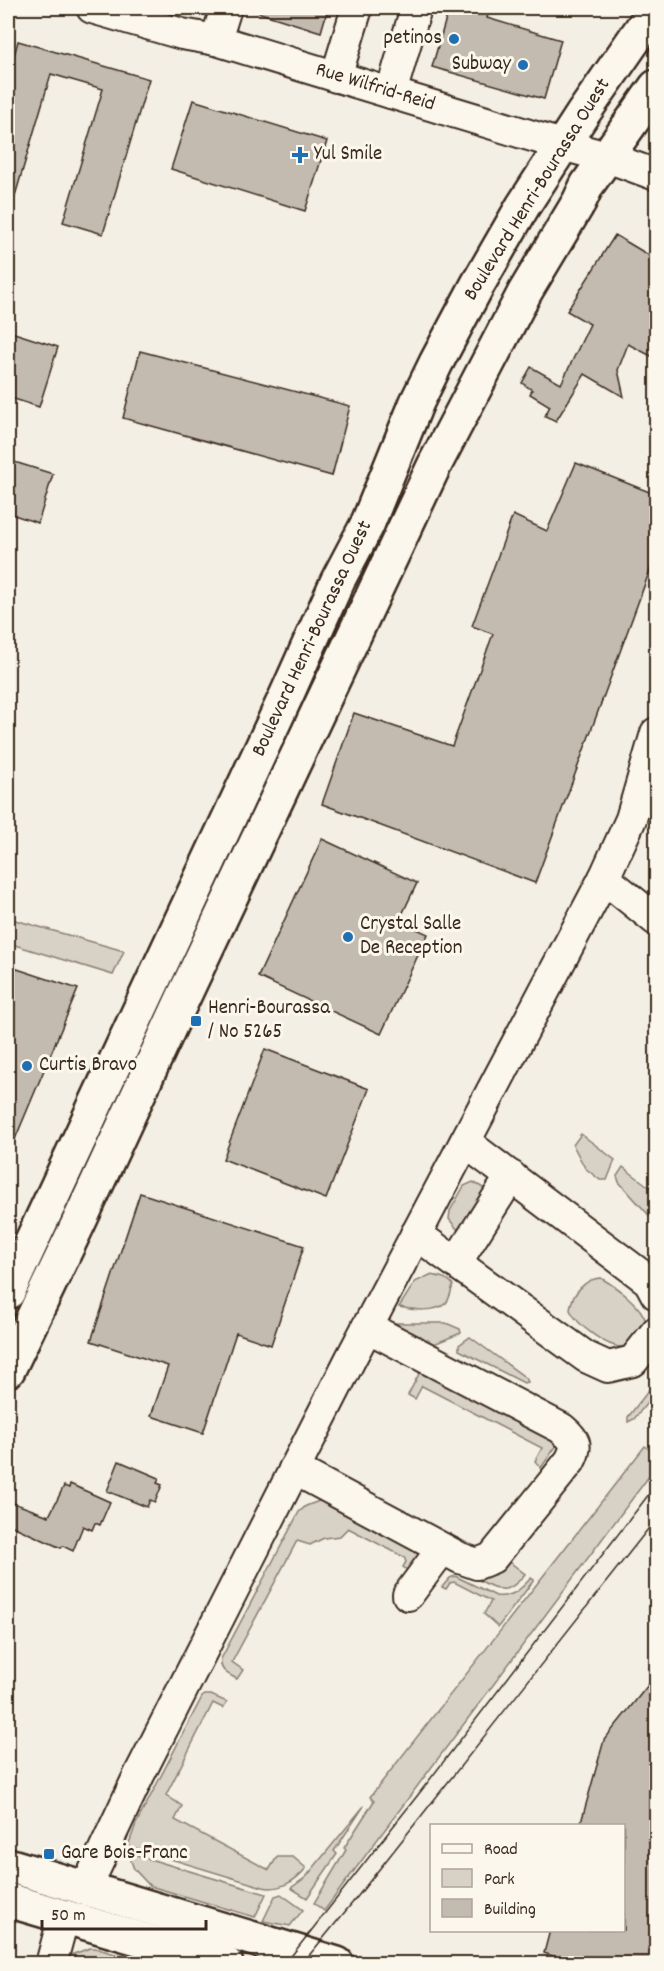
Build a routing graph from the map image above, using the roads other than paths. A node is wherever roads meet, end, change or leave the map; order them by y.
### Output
1 (92, 8) edge
2 (226, 8) edge
3 (357, 8) edge
4 (416, 8) edge
5 (657, 8) edge
6 (216, 40) junction
7 (336, 77) junction
8 (657, 87) edge
9 (391, 93) junction
10 (562, 145) junction
11 (607, 157) junction
12 (657, 175) edge
13 (657, 733) edge
14 (604, 878) junction
15 (657, 920) edge
16 (465, 1142) junction
17 (511, 1176) junction
18 (416, 1234) junction
19 (456, 1263) junction
20 (8, 1293) edge
21 (657, 1294) edge
22 (367, 1327) junction
23 (657, 1332) edge
24 (8, 1370) edge
25 (294, 1469) junction
26 (442, 1549) junction
27 (408, 1594) dead end
28 (8, 1865) edge
29 (86, 1888) junction
30 (8, 1900) edge
31 (64, 1916) junction
32 (51, 1964) edge
33 (225, 1964) edge
34 (337, 1964) edge

1 - 6 street, Rue Wilfrid-Reid
2 - 6 street
3 - 7 street
4 - 9 street
5 - 10 main road, Boulevard Henri-Bourassa Ouest
6 - 7 street, Rue Wilfrid-Reid
7 - 9 street, Rue Wilfrid-Reid
8 - 11 main road, Boulevard Henri-Bourassa Ouest
9 - 10 street, Rue Wilfrid-Reid
10 - 11 street, Rue Wilfrid-Reid
10 - 20 main road, Boulevard Henri-Bourassa Ouest
11 - 12 street, Rue Wilfrid-Reid
11 - 24 main road, Boulevard Henri-Bourassa Ouest
13 - 14 street
14 - 15 street
14 - 16 street
16 - 17 street
16 - 18 street
17 - 19 street
17 - 21 street
18 - 19 street
18 - 22 street
19 - 23 street
22 - 25 street
22 - 26 street
25 - 26 street
25 - 29 street
26 - 27 street
28 - 29 main road
29 - 34 main road
30 - 31 main road
31 - 32 street
31 - 33 main road

